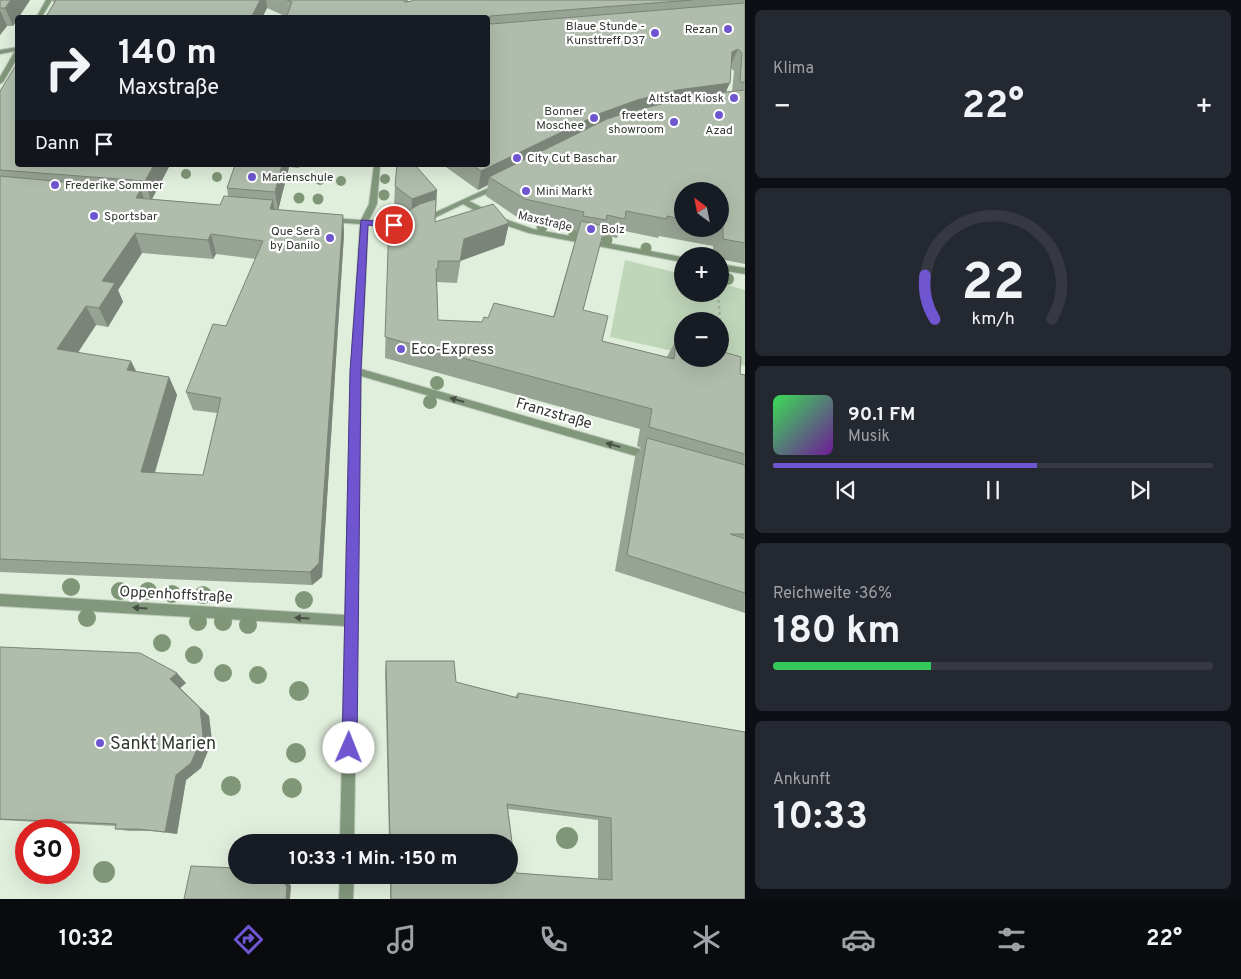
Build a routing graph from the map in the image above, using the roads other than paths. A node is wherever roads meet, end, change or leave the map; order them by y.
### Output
1 (49, 0) edge
2 (40, 15) edge
3 (15, 50) edge
4 (0, 52) edge
5 (15, 55) edge
6 (0, 82) edge
7 (377, 167) edge
8 (500, 184) edge
9 (465, 202) junction
10 (320, 219) edge
11 (364, 222) junction
12 (415, 223) edge
13 (407, 226) edge
14 (674, 258) edge
15 (729, 268) edge
16 (745, 271) edge
17 (356, 371) junction
18 (658, 458) edge
19 (0, 600) edge
20 (351, 621) junction
21 (347, 834) edge
22 (346, 884) edge
23 (346, 899) edge

1 - 2 street
3 - 4 street
5 - 6 street
7 - 11 street
8 - 9 street
9 - 12 street
9 - 14 street, Maxstraße
10 - 11 street
11 - 13 street
11 - 17 street
15 - 16 street
18 -> 17 street, Franzstraße
17 - 20 street
20 -> 19 street, Oppenhoffstraße
20 - 21 street
22 - 23 street

